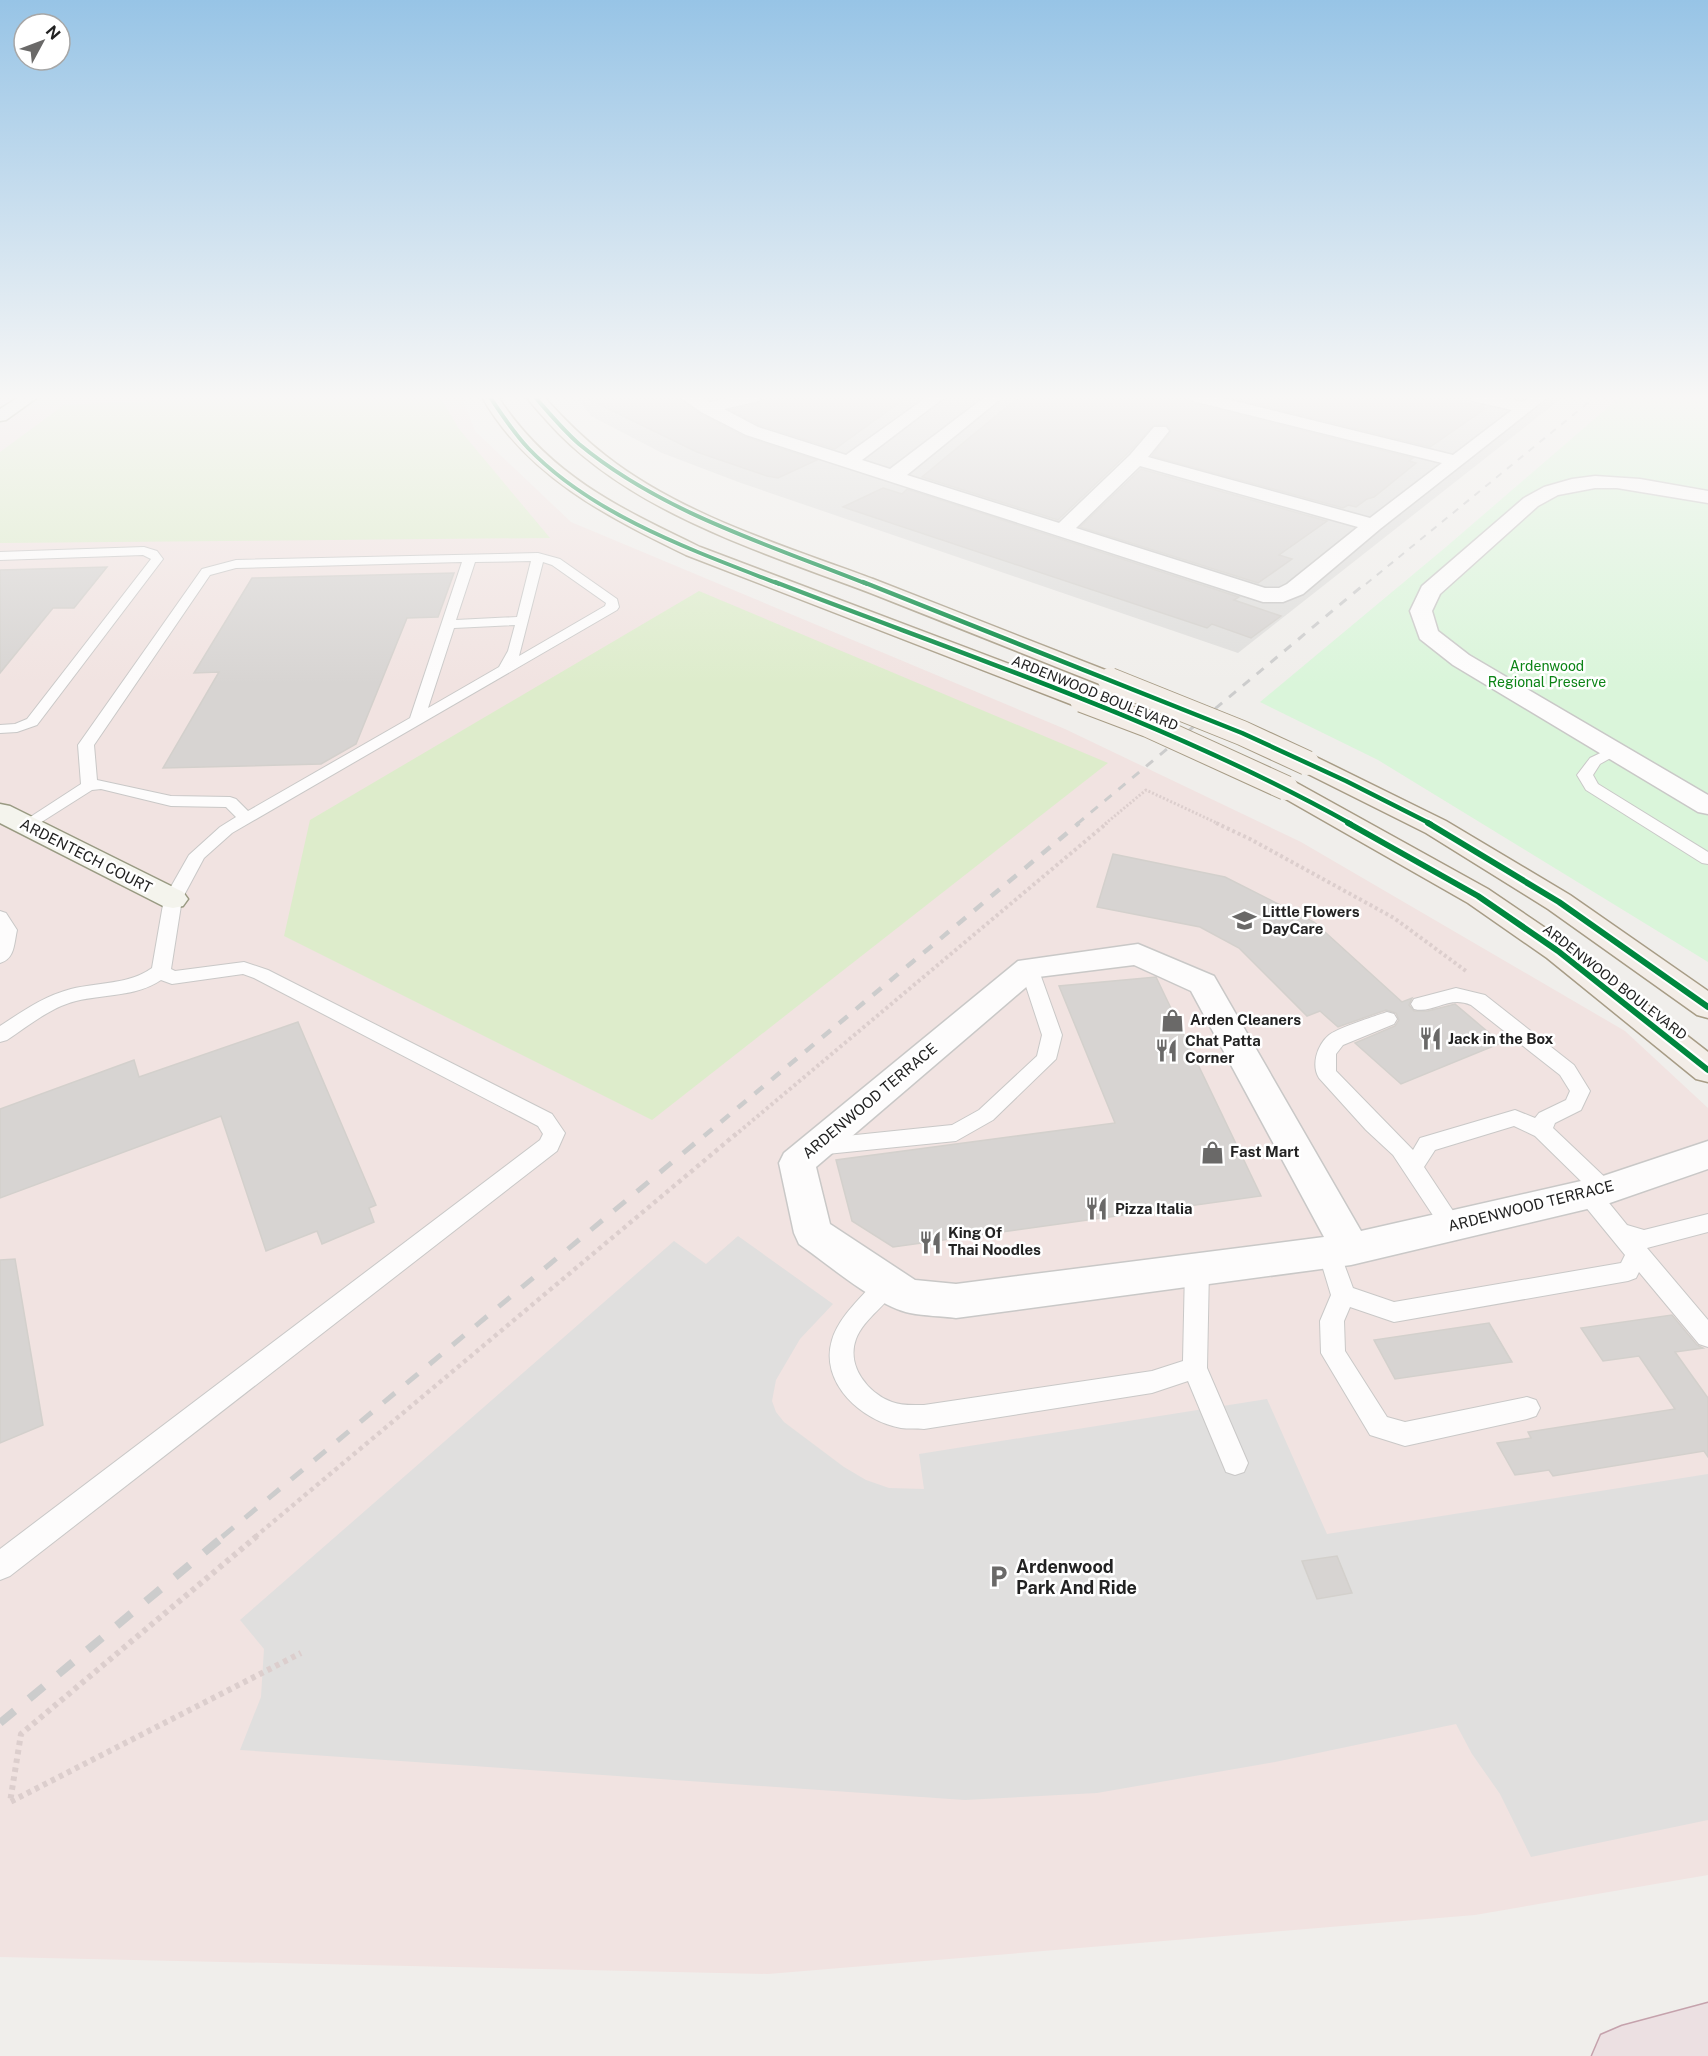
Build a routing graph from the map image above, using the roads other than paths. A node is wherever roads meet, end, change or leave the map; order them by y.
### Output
1 (584, 493) edge
2 (653, 493) edge
3 (945, 493) edge
4 (1101, 493) edge
5 (1258, 493) edge
6 (1414, 493) edge
7 (1545, 493) edge
8 (1686, 493) edge
9 (1708, 497) edge
10 (1373, 525) junction
11 (1062, 531) junction
12 (0, 556) edge
13 (538, 556) junction
14 (470, 558) junction
15 (522, 621) junction
16 (448, 624) junction
17 (505, 669) junction
18 (417, 720) junction
19 (16, 728) junction
20 (0, 729) edge
21 (0, 737) edge
22 (1615, 751) junction
23 (88, 786) junction
24 (1708, 806) edge
25 (0, 813) edge
26 (246, 818) junction
27 (26, 825) junction
28 (1708, 859) edge
29 (173, 899) junction
30 (0, 917) edge
31 (0, 957) edge
32 (1029, 968) junction
33 (161, 971) junction
34 (1421, 1004) dead end
35 (1708, 1007) edge
36 (1387, 1019) dead end
37 (0, 1035) edge
38 (1708, 1070) edge
39 (1542, 1130) junction
40 (816, 1147) junction
41 (1708, 1155) edge
42 (1413, 1167) junction
43 (1596, 1192) junction
44 (1708, 1223) edge
45 (1452, 1226) junction
46 (1620, 1232) junction
47 (1340, 1250) junction
48 (1638, 1253) junction
49 (1197, 1269) junction
50 (887, 1284) junction
51 (1343, 1295) junction
52 (1708, 1337) edge
53 (1195, 1368) junction
54 (1527, 1408) dead end
55 (1234, 1463) dead end
56 (0, 1566) edge
57 (1708, 2033) edge
58 (1622, 2056) edge

1 - 38 main road, ARDENWOOD BOULEVARD, bridge
2 - 35 main road, ARDENWOOD BOULEVARD, bridge
3 - 11 street
4 - 11 street
5 - 10 street
6 - 10 street
7 - 22 street
8 - 9 street
10 - 11 street
12 - 19 lane
13 - 14 lane
13 - 15 lane
13 - 17 lane
14 - 16 lane
14 - 23 lane
15 - 16 lane
15 - 17 lane
16 - 18 lane
17 - 18 lane
18 - 26 lane
19 - 20 lane
19 - 21 lane
22 - 24 street
22 - 28 lane
23 - 26 lane
23 - 27 lane
25 - 27 street, ARDENTECH COURT
26 - 29 lane
27 - 29 street, ARDENTECH COURT
29 - 33 lane
30 - 31 lane
32 - 40 street, ARDENWOOD TERRACE
32 - 40 lane
32 - 47 street
33 - 37 lane
33 - 56 lane
34 - 39 lane
36 - 42 lane
39 - 42 lane
39 - 43 lane
40 - 50 street, ARDENWOOD TERRACE
41 - 43 street, ARDENWOOD TERRACE
42 - 45 lane
43 - 45 street, ARDENWOOD TERRACE
43 - 46 lane
44 - 46 lane
45 - 47 street, ARDENWOOD TERRACE
46 - 48 lane
47 - 49 street, ARDENWOOD TERRACE
47 - 51 lane
48 - 51 lane
48 - 52 lane
49 - 50 street, ARDENWOOD TERRACE
49 - 53 lane
50 - 53 lane
51 - 54 lane
53 - 55 lane
57 - 58 highway

